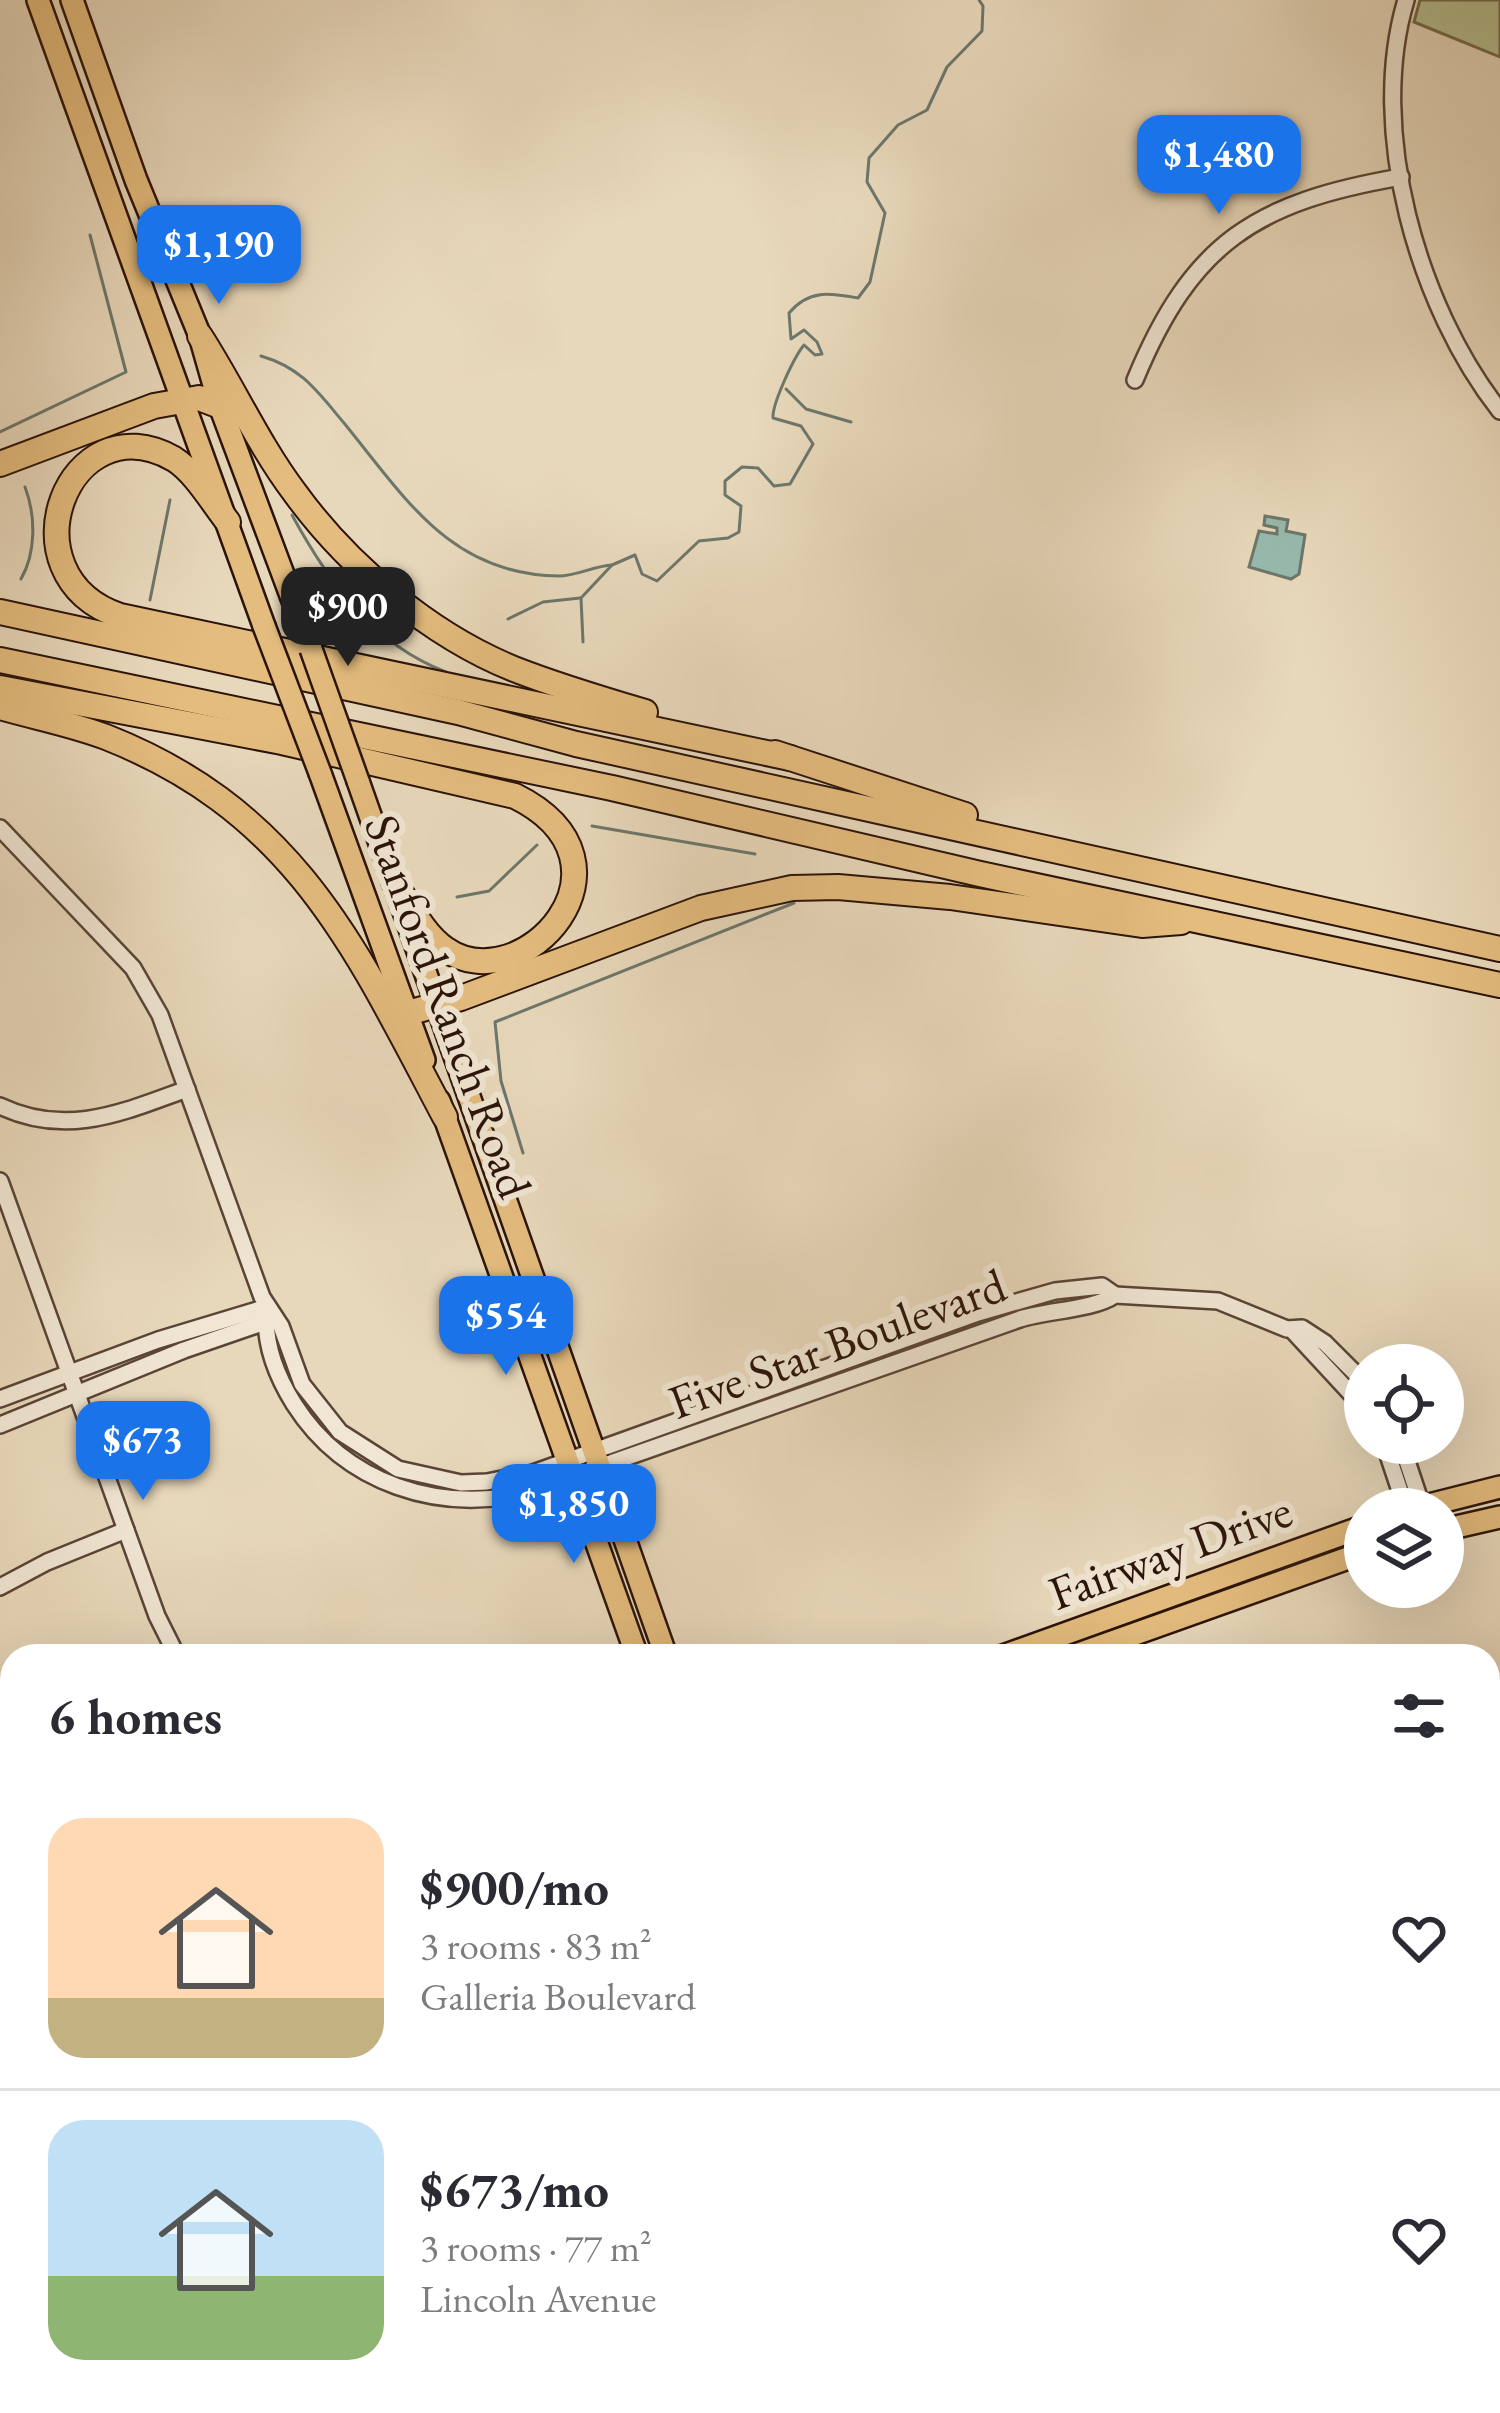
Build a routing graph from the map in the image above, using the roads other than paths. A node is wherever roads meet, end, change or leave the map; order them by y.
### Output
1 (72, 0) edge
2 (1406, 0) edge
3 (39, 4) edge
4 (103, 88) junction
5 (1401, 177) junction
6 (200, 336) junction
7 (1135, 380) dead end
8 (184, 399) junction
9 (220, 406) junction
10 (1500, 411) edge
11 (0, 464) edge
12 (228, 522) junction
13 (0, 612) edge
14 (0, 660) edge
15 (0, 688) edge
16 (0, 707) edge
17 (790, 758) junction
18 (0, 828) edge
19 (1063, 851) junction
20 (394, 882) junction
21 (1207, 920) junction
22 (1500, 949) edge
23 (1500, 985) edge
24 (438, 1005) junction
25 (408, 1013) junction
26 (188, 1089) junction
27 (0, 1106) edge
28 (445, 1118) junction
29 (0, 1181) edge
30 (20, 1237) junction
31 (0, 1244) edge
32 (1115, 1294) junction
33 (269, 1316) junction
34 (1291, 1329) junction
35 (1344, 1362) edge
36 (69, 1372) junction
37 (1344, 1386) edge
38 (77, 1394) junction
39 (0, 1400) edge
40 (710, 1408) junction
41 (300, 1413) junction
42 (0, 1425) edge
43 (716, 1427) junction
44 (340, 1432) junction
45 (596, 1461) junction
46 (570, 1470) junction
47 (461, 1483) junction
48 (1500, 1487) edge
49 (413, 1493) junction
50 (1464, 1496) edge
51 (1500, 1517) edge
52 (1464, 1525) edge
53 (126, 1530) junction
54 (1344, 1534) edge
55 (1344, 1559) edge
56 (0, 1587) edge
57 (169, 1644) edge
58 (633, 1644) edge
59 (662, 1644) edge
60 (1036, 1644) edge
61 (1107, 1644) edge

1 - 4 main road
2 - 5 street
3 - 4 main road
3 - 8 main road, Stanford Ranch Road
4 - 6 main road, Stanford Ranch Road
5 - 7 street
5 - 10 street
6 - 9 main road, Stanford Ranch Road
6 - 17 highway
8 - 9 highway
8 - 11 highway
8 - 12 main road, Stanford Ranch Road
9 - 20 main road, Stanford Ranch Road, bridge
12 - 17 highway
12 - 25 main road, Stanford Ranch Road, bridge
13 - 19 highway
14 - 21 highway
15 - 20 highway
16 - 28 highway
17 - 19 highway
18 - 26 street, Five Star Boulevard
19 - 22 highway
20 - 24 main road, Stanford Ranch Road
21 - 23 highway
21 - 24 highway
24 - 25 highway
24 - 45 main road, Stanford Ranch Road
25 - 28 main road, Stanford Ranch Road
26 - 27 street
26 - 33 street, Five Star Boulevard
28 - 46 main road, Stanford Ranch Road
29 - 30 street
30 - 31 street
30 - 36 street
32 - 34 street, Five Star Boulevard
32 - 40 street, Five Star Boulevard
32 - 43 street, Five Star Boulevard
33 - 36 street
33 - 38 street
33 - 41 street, Five Star Boulevard
33 - 44 street, Five Star Boulevard
34 - 35 street, Five Star Boulevard
34 - 37 street, Five Star Boulevard
36 - 38 street
36 - 39 street
38 - 42 street
38 - 53 street
40 - 43 street
40 - 45 street, Five Star Boulevard
41 - 44 street
41 - 49 street, Five Star Boulevard
43 - 45 street, Five Star Boulevard
44 - 47 street, Five Star Boulevard
45 - 46 street, Five Star Boulevard
45 - 59 main road, Stanford Ranch Road
46 - 47 street, Five Star Boulevard
46 - 49 street, Five Star Boulevard
46 - 58 main road, Stanford Ranch Road
47 - 49 street
48 - 50 main road
51 - 52 main road
53 - 56 street
53 - 57 street
54 - 60 main road, Fairway Drive
55 - 61 main road, Fairway Drive

